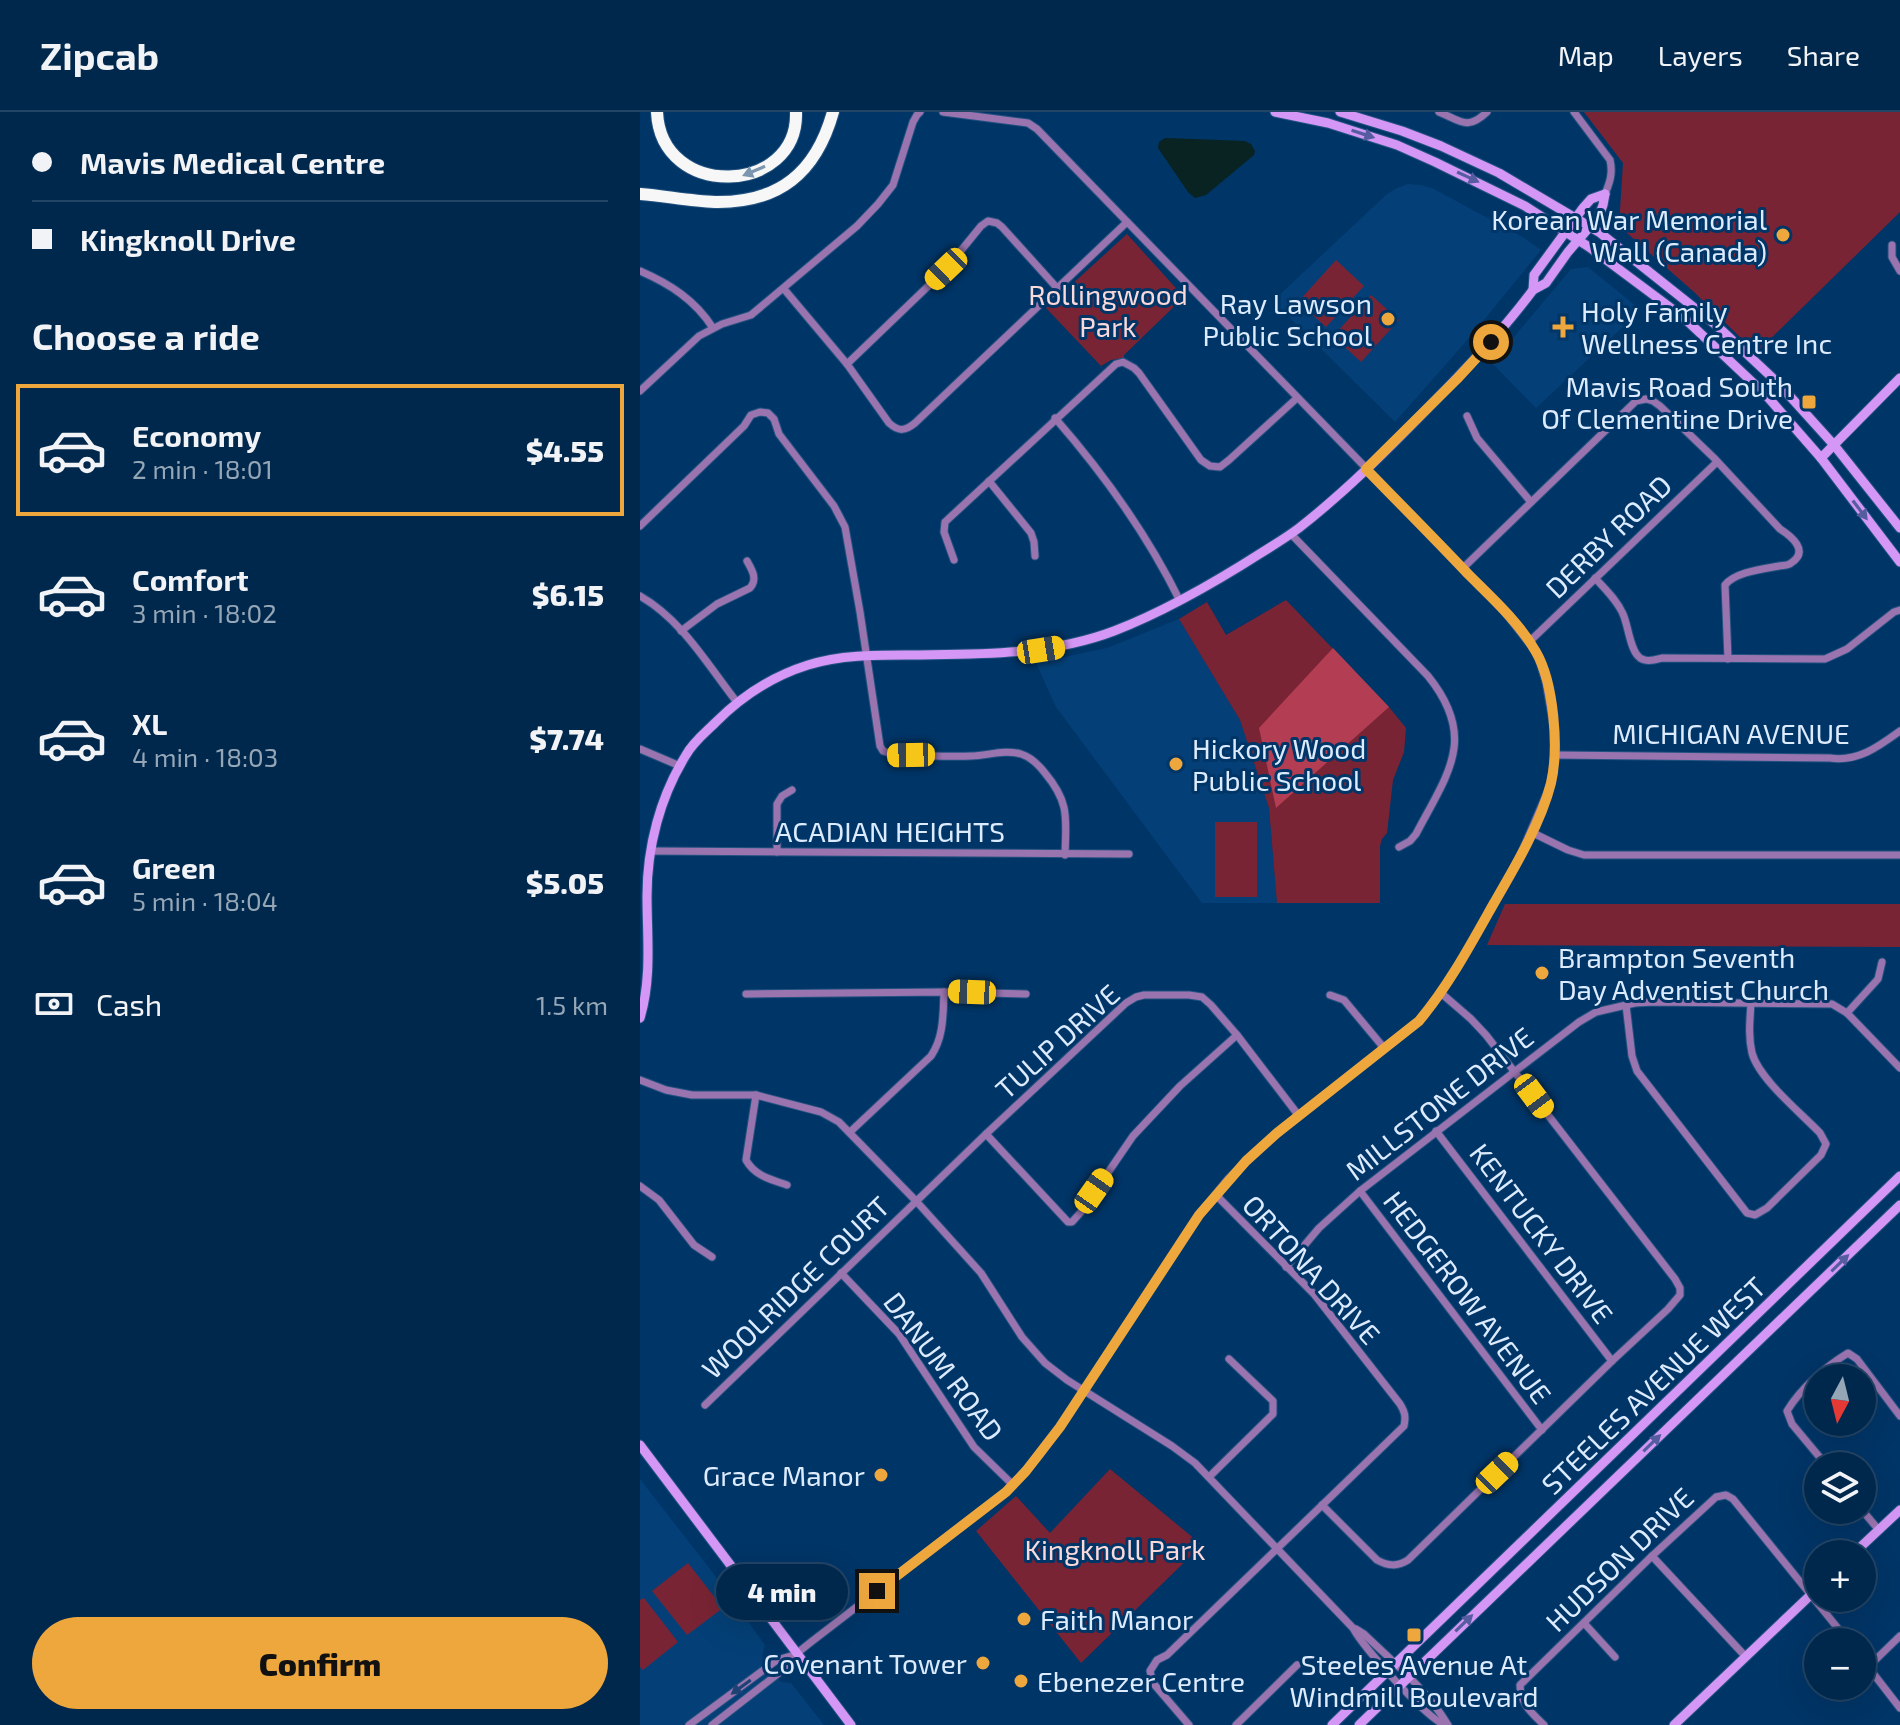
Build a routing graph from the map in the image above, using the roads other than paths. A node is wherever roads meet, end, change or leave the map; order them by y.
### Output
1 (657, 112) edge
2 (796, 112) edge
3 (833, 112) edge
4 (920, 112) edge
5 (943, 112) edge
6 (1275, 112) edge
7 (1340, 112) edge
8 (1439, 112) edge
9 (1487, 112) edge
10 (1574, 112) edge
11 (640, 194) edge
12 (1605, 194) junction
13 (1577, 217) junction
14 (1126, 223) junction
15 (1590, 226) junction
16 (1566, 232) junction
17 (1578, 240) junction
18 (1892, 245) dead end
19 (640, 271) edge
20 (1900, 271) edge
21 (784, 289) junction
22 (1058, 289) junction
23 (1533, 290) junction
24 (713, 328) junction
25 (847, 364) junction
26 (1900, 378) edge
27 (640, 391) edge
28 (1297, 398) junction
29 (1467, 416) dead end
30 (1055, 418) junction
31 (1834, 445) junction
32 (1821, 458) junction
33 (1717, 462) junction
34 (1366, 469) junction
35 (989, 481) junction
36 (1531, 502) junction
37 (640, 526) edge
38 (1900, 528) edge
39 (1291, 534) junction
40 (1035, 556) dead end
41 (954, 560) dead end
42 (747, 561) dead end
43 (1900, 562) edge
44 (1463, 568) junction
45 (1595, 578) junction
46 (640, 596) edge
47 (1180, 601) junction
48 (1900, 610) edge
49 (681, 631) junction
50 (1529, 642) junction
51 (866, 655) junction
52 (1728, 659) junction
53 (736, 701) junction
54 (1900, 731) edge
55 (640, 749) edge
56 (1556, 755) junction
57 (680, 766) junction
58 (792, 790) dead end
59 (1531, 832) junction
60 (1399, 847) dead end
61 (651, 851) junction
62 (777, 852) junction
63 (1129, 854) dead end
64 (1065, 855) junction
65 (1900, 855) edge
66 (1882, 962) dead end
67 (944, 992) junction
68 (1441, 993) junction
69 (746, 994) dead end
70 (1026, 994) dead end
71 (1330, 995) dead end
72 (642, 1003) edge
73 (1751, 1003) junction
74 (1626, 1005) junction
75 (1847, 1013) junction
76 (640, 1018) edge
77 (1237, 1035) junction
78 (1384, 1048) junction
79 (1900, 1053) edge
80 (1893, 1060) junction
81 (1900, 1068) edge
82 (1515, 1071) junction
83 (640, 1080) edge
84 (756, 1095) junction
85 (1299, 1116) junction
86 (1436, 1131) junction
87 (850, 1132) junction
88 (986, 1134) junction
89 (1900, 1176) edge
90 (787, 1185) dead end
91 (640, 1186) edge
92 (1360, 1191) junction
93 (1216, 1195) junction
94 (917, 1202) junction
95 (1900, 1205) edge
96 (712, 1257) dead end
97 (1286, 1267) junction
98 (841, 1273) junction
99 (1229, 1359) dead end
100 (1612, 1361) junction
101 (1084, 1390) junction
102 (705, 1405) dead end
103 (1900, 1416) edge
104 (1542, 1430) junction
105 (640, 1445) edge
106 (1815, 1452) edge
107 (1209, 1477) junction
108 (1013, 1485) junction
109 (1322, 1505) junction
110 (1900, 1510) edge
111 (1874, 1524) edge
112 (1878, 1529) junction
113 (1867, 1540) edge
114 (1276, 1548) junction
115 (1652, 1556) junction
116 (1804, 1580) edge
117 (1804, 1601) edge
118 (1584, 1623) junction
119 (1900, 1636) edge
120 (796, 1654) junction
121 (1615, 1657) dead end
122 (1746, 1657) junction
123 (1876, 1659) edge
124 (1297, 1665) dead end
125 (1392, 1668) junction
126 (1408, 1677) junction
127 (1876, 1677) edge
128 (1398, 1683) junction
129 (1900, 1708) edge
130 (689, 1725) edge
131 (712, 1725) edge
132 (851, 1725) edge
133 (1189, 1725) edge
134 (1236, 1725) edge
135 (1332, 1725) edge
136 (1359, 1725) edge
137 (1446, 1725) edge
138 (1544, 1725) edge
139 (1674, 1725) edge

2 -> 1 highway
3 - 11 highway
4 - 21 street
5 - 14 street
6 -> 16 main road
7 - 13 main road
8 - 9 street
10 - 12 street
12 - 13 main road
12 - 15 main road
13 - 15 main road
13 - 16 main road
14 - 22 street
14 - 28 street
15 - 17 main road
15 - 31 main road
16 - 17 main road
16 - 23 main road
17 - 23 main road
17 - 32 main road
18 - 20 street
19 - 24 street
21 - 24 street
21 - 25 street
22 - 25 street
22 - 25 street
23 - 34 main road
24 - 27 street
26 - 31 main road
28 - 30 street
28 - 34 street
29 - 36 street
30 - 35 street
30 - 47 street
31 - 32 main road
31 - 38 main road
32 -> 43 main road
33 - 36 street
33 - 45 street, DERBY ROAD
33 - 52 street
34 - 39 main road
34 - 44 street
35 - 40 street
35 - 41 street
36 - 44 street
37 - 51 street
39 - 47 main road
39 - 60 street
42 - 49 street
44 - 50 street
45 - 50 street, DERBY ROAD
45 - 52 street
46 - 49 street
47 - 51 main road
48 - 52 street
49 - 53 street
50 - 56 street
51 - 53 main road
51 - 64 street
53 - 57 main road
54 - 56 street, MICHIGAN AVENUE
55 - 57 street
56 - 59 street
57 - 61 main road
58 - 62 street
59 - 65 street
59 - 68 street
61 - 62 street, ACADIAN HEIGHTS
61 - 72 main road
62 - 64 street, ACADIAN HEIGHTS
63 - 64 street, ACADIAN HEIGHTS
66 - 75 street
67 - 69 street
67 - 70 street
67 - 87 street
68 - 78 street
68 - 82 street
71 - 78 street
72 - 76 main road
73 - 74 street, MILLSTONE DRIVE
73 - 74 street
73 - 75 street, MILLSTONE DRIVE
74 - 82 street, MILLSTONE DRIVE
75 - 80 street
77 - 85 street, TULIP DRIVE
77 - 88 street, TULIP DRIVE
77 - 88 street
78 - 85 street
79 - 80 street
80 - 81 street
82 - 86 street, MILLSTONE DRIVE
82 - 100 street
83 - 84 street
84 - 87 street
84 - 90 street
85 - 93 street
86 - 92 street, MILLSTONE DRIVE
86 - 100 street, KENTUCKY DRIVE
87 - 94 street
88 - 94 street, TULIP DRIVE
89 - 125 main road, STEELES AVENUE WEST
91 - 96 street
92 - 97 street, MILLSTONE DRIVE
92 - 104 street, HEDGEROW AVENUE
93 - 97 street, ORTONA DRIVE
93 - 101 street
94 - 98 street, WOOLRIDGE COURT
94 - 101 street
126 -> 95 main road, STEELES AVENUE WEST
97 - 109 street, ORTONA DRIVE
98 - 102 street, WOOLRIDGE COURT
98 - 108 street, DANUM ROAD
99 - 107 street
100 - 104 street
101 - 107 street
101 - 108 street
103 - 106 street
104 - 109 street
105 - 120 main road
107 - 114 street
108 - 120 street
109 - 114 street, ORTONA DRIVE
110 - 112 main road
111 - 112 street
112 - 113 main road
114 - 125 street
114 - 133 street, ORTONA DRIVE
115 - 116 street, HUDSON DRIVE
115 - 118 street, HUDSON DRIVE
115 - 122 street
117 - 122 main road
118 - 121 street
118 - 138 street, HUDSON DRIVE
119 - 123 street
120 -> 130 street
120 - 131 street
120 - 132 main road
122 - 139 main road
124 - 134 street
125 - 126 street
125 - 128 street
125 - 135 main road, STEELES AVENUE WEST
126 - 128 main road, STEELES AVENUE WEST
126 - 137 street
127 - 129 street
128 - 136 main road, STEELES AVENUE WEST
128 - 137 street

